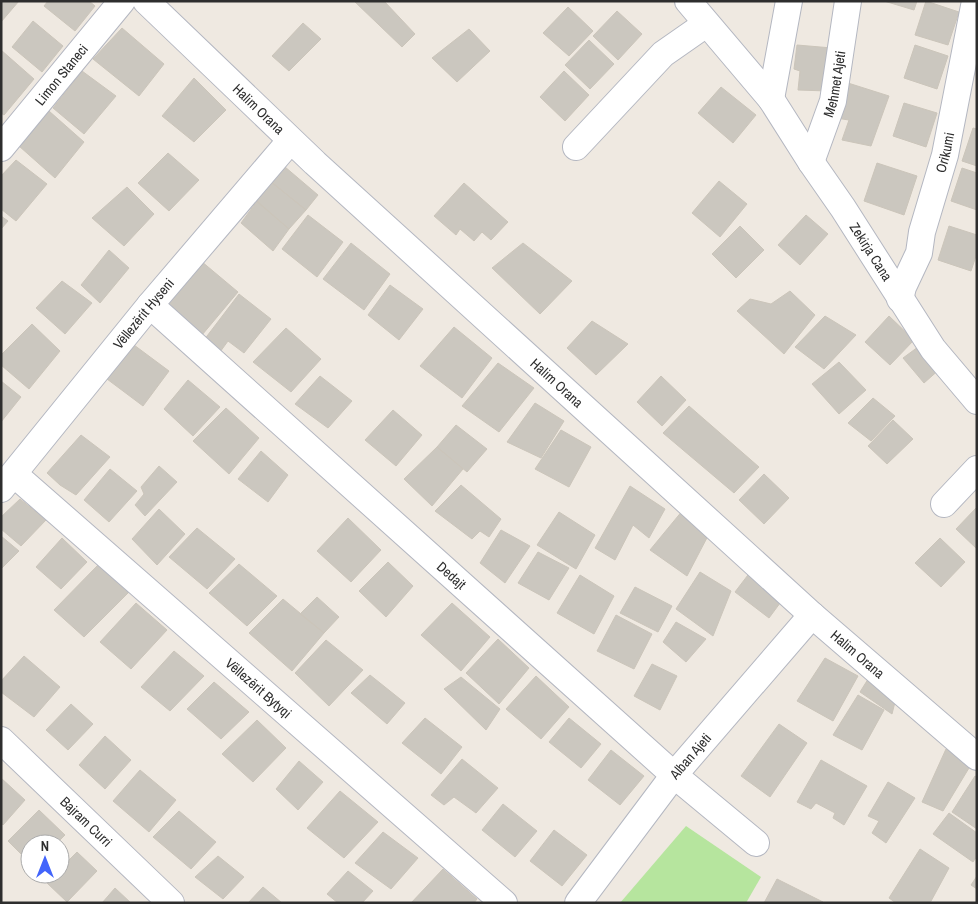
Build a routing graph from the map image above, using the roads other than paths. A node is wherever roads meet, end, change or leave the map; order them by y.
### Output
1 (122, 1) edge
2 (146, 1) edge
3 (688, 1) edge
4 (789, 1) edge
5 (848, 1) edge
6 (975, 1) edge
7 (706, 24) junction
8 (770, 99) junction
9 (290, 141) junction
10 (576, 147) dead end
11 (1, 148) edge
12 (810, 162) junction
13 (900, 299) junction
14 (150, 305) junction
15 (977, 401) edge
16 (977, 469) edge
17 (8, 481) edge
18 (944, 504) dead end
19 (812, 615) junction
20 (1, 740) edge
21 (977, 757) edge
22 (674, 775) junction
23 (756, 843) dead end
24 (171, 903) edge
25 (504, 903) edge
26 (578, 903) edge

1 - 11 street, Limon Staneci
2 - 9 street, Halim Orana
3 - 7 street, Zekirja Cana
4 - 8 street
5 - 12 street, Mehmet Ajeti
6 - 13 street, Orikumi
7 - 8 street, Zekirja Cana
7 - 10 street
8 - 12 street, Zekirja Cana
9 - 14 street, Vëllezërit Hyseni
9 - 19 street, Halim Orana
12 - 13 street, Zekirja Cana
13 - 15 street, Zekirja Cana
14 - 17 street, Vëllezërit Hyseni
14 - 22 street, Dedajt
16 - 18 street
17 - 25 street, Vëllezërit Bytyqi
19 - 21 street, Halim Orana
19 - 22 street, Alban Ajeti
20 - 24 street, Bajram Curri
22 - 23 street, Dedajt
22 - 26 street, Alban Ajeti

